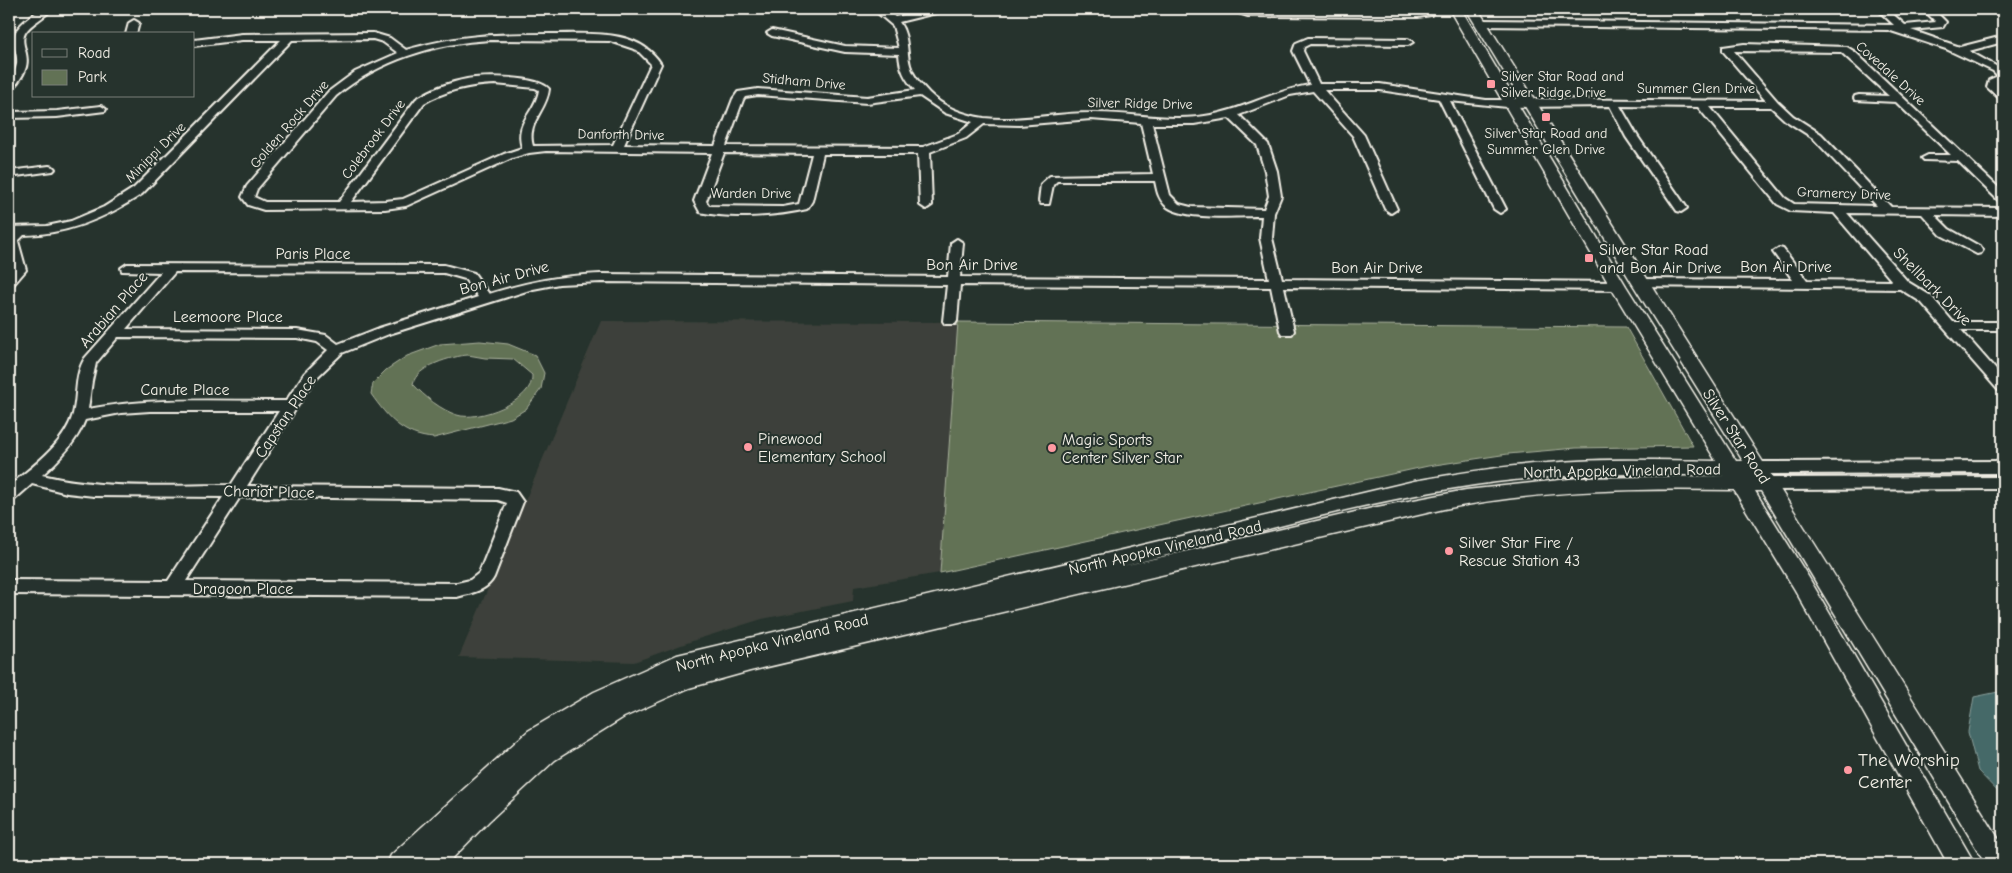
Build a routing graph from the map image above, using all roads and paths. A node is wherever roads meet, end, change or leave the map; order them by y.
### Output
1 (47, 9) edge
2 (878, 9) edge
3 (941, 9) edge
4 (1231, 9) edge
5 (1430, 9) edge
6 (1455, 9) edge
7 (1463, 9) edge
8 (1472, 9) edge
9 (1882, 9) edge
10 (1928, 9) edge
11 (1292, 11) edge
12 (894, 20) junction
13 (134, 23) dead end
14 (1481, 23) junction
15 (1903, 29) junction
16 (132, 32) edge
17 (772, 33) dead end
18 (290, 36) junction
19 (2003, 39) edge
20 (1408, 42) dead end
21 (195, 43) edge
22 (656, 43) dead end
23 (643, 48) junction
24 (1960, 50) junction
25 (904, 52) junction
26 (405, 54) junction
27 (32, 68) edge
28 (20, 70) junction
29 (2003, 76) edge
30 (9, 86) edge
31 (1316, 88) junction
32 (923, 92) junction
33 (2003, 96) edge
34 (1443, 97) junction
35 (1859, 98) dead end
36 (1898, 99) junction
37 (1516, 101) junction
38 (1613, 103) junction
39 (1701, 103) junction
40 (1774, 104) junction
41 (101, 109) dead end
42 (1232, 114) junction
43 (9, 115) edge
44 (1146, 120) junction
45 (981, 121) junction
46 (617, 149) junction
47 (528, 150) junction
48 (720, 150) junction
49 (924, 150) junction
50 (818, 152) junction
51 (1928, 158) dead end
52 (1960, 158) junction
53 (50, 169) dead end
54 (9, 174) edge
55 (1160, 177) junction
56 (1564, 194) junction
57 (2003, 198) edge
58 (1045, 201) dead end
59 (926, 205) dead end
60 (264, 206) joint
61 (342, 206) junction
62 (1681, 208) dead end
63 (1391, 209) dead end
64 (1500, 209) dead end
65 (1838, 210) junction
66 (1887, 210) junction
67 (1925, 211) junction
68 (2003, 212) edge
69 (1268, 213) junction
70 (15, 231) edge
71 (958, 244) dead end
72 (1977, 250) dead end
73 (1779, 252) dead end
74 (127, 268) dead end
75 (170, 269) junction
76 (9, 281) edge
77 (953, 281) junction
78 (1640, 283) junction
79 (1277, 284) junction
80 (1803, 284) junction
81 (1903, 285) junction
82 (1618, 286) junction
83 (485, 298) junction
84 (950, 321) dead end
85 (1950, 326) junction
86 (2003, 326) edge
87 (1287, 332) dead end
88 (114, 333) junction
89 (337, 350) junction
90 (2003, 387) edge
91 (290, 406) junction
92 (80, 416) junction
93 (2003, 467) edge
94 (1736, 475) junction
95 (1762, 476) junction
96 (29, 478) junction
97 (2003, 483) edge
98 (236, 490) junction
99 (9, 495) edge
100 (1102, 570) junction
101 (476, 585) joint
102 (9, 587) edge
103 (172, 588) junction
104 (400, 864) edge
105 (430, 864) edge
106 (1962, 864) edge
107 (2000, 864) edge

1 - 28 street
2 - 12 street
3 - 12 street
4 - 11 street
5 - 11 street
6 - 37 main road, Silver Star Road
7 - 14 main road
8 - 14 main road, Silver Star Road
9 - 15 street
10 - 15 street
12 - 25 street, Silver Ridge Drive
13 - 16 street
14 - 15 street
14 - 37 main road, Silver Star Road
15 - 24 street
17 - 25 street
18 - 21 street
18 - 26 street
18 - 70 street, Minippi Drive
19 - 24 street
20 - 31 street
22 - 23 street
23 - 26 street, Golden Rock Drive
23 - 46 street
24 - 29 street
25 - 32 street, Silver Ridge Drive
26 - 60 street, Golden Rock Drive
27 - 28 street
28 - 30 street
29 - 33 street
31 - 34 street, Silver Ridge Drive
31 - 42 street, Silver Ridge Drive
31 - 63 street
32 - 45 street, Silver Ridge Drive
32 - 48 street, Stidham Drive
34 - 37 street, Silver Ridge Drive
34 - 64 street
35 - 36 street
36 - 40 street, Covedale Drive
36 - 52 street, Covedale Drive
37 - 38 street, Summer Glen Drive
37 - 56 main road, Silver Star Road
37 - 78 main road, Silver Star Road
38 - 39 street, Summer Glen Drive
38 - 62 street
39 - 40 street, Summer Glen Drive
39 - 65 street, Gramercy Drive
40 - 66 street
41 - 43 street
42 - 44 street, Silver Ridge Drive
42 - 69 street
44 - 45 street, Silver Ridge Drive
44 - 55 street
45 - 49 street, Danforth Drive
46 - 47 street, Danforth Drive
46 - 48 street, Danforth Drive
47 - 61 street, Danforth Drive
47 - 61 street, Colebrook Drive
48 - 50 street, Danforth Drive
48 - 50 street, Warden Drive
49 - 50 street, Danforth Drive
49 - 59 street
51 - 52 street
52 - 57 street, Covedale Drive
53 - 54 street
55 - 58 street
55 - 69 street
56 - 78 main road
56 - 82 main road, Silver Star Road
60 - 61 street, Danforth Drive
65 - 66 street, Gramercy Drive
65 - 81 street, Shellbark Drive
66 - 67 street, Gramercy Drive
67 - 68 street, Gramercy Drive
67 - 72 street
69 - 79 street
70 - 76 street
71 - 77 street
73 - 80 street
74 - 75 street, Paris Place
75 - 83 street, Paris Place
75 - 88 street, Arabian Place
77 - 79 street, Bon Air Drive
77 - 83 street, Bon Air Drive
77 - 84 street
78 - 80 street, Bon Air Drive
78 - 95 main road, Silver Star Road
79 - 82 street, Bon Air Drive
79 - 87 street
80 - 81 street, Bon Air Drive
81 - 85 street, Shellbark Drive
82 - 94 main road, Silver Star Road
83 - 89 street, Bon Air Drive
85 - 86 street
85 - 90 street, Shellbark Drive
88 - 89 street, Leemoore Place
88 - 92 street, Arabian Place
89 - 91 street, Capstan Place
91 - 92 street, Canute Place
91 - 98 street, Capstan Place
92 - 96 street, Arabian Place
93 - 95 street, North Apopka Vineland Road
94 - 95 main road, North Apopka Vineland Road
94 - 100 main road, North Apopka Vineland Road
94 - 106 main road, Silver Star Road
95 - 97 street, North Apopka Vineland Road
95 - 107 main road, Silver Star Road
96 - 98 street, Chariot Place
96 - 99 street, Arabian Place
98 - 101 street, Chariot Place
98 - 103 street, Capstan Place
100 - 104 main road, North Apopka Vineland Road
100 - 105 main road, North Apopka Vineland Road
101 - 103 street, Dragoon Place
102 - 103 street, Dragoon Place

